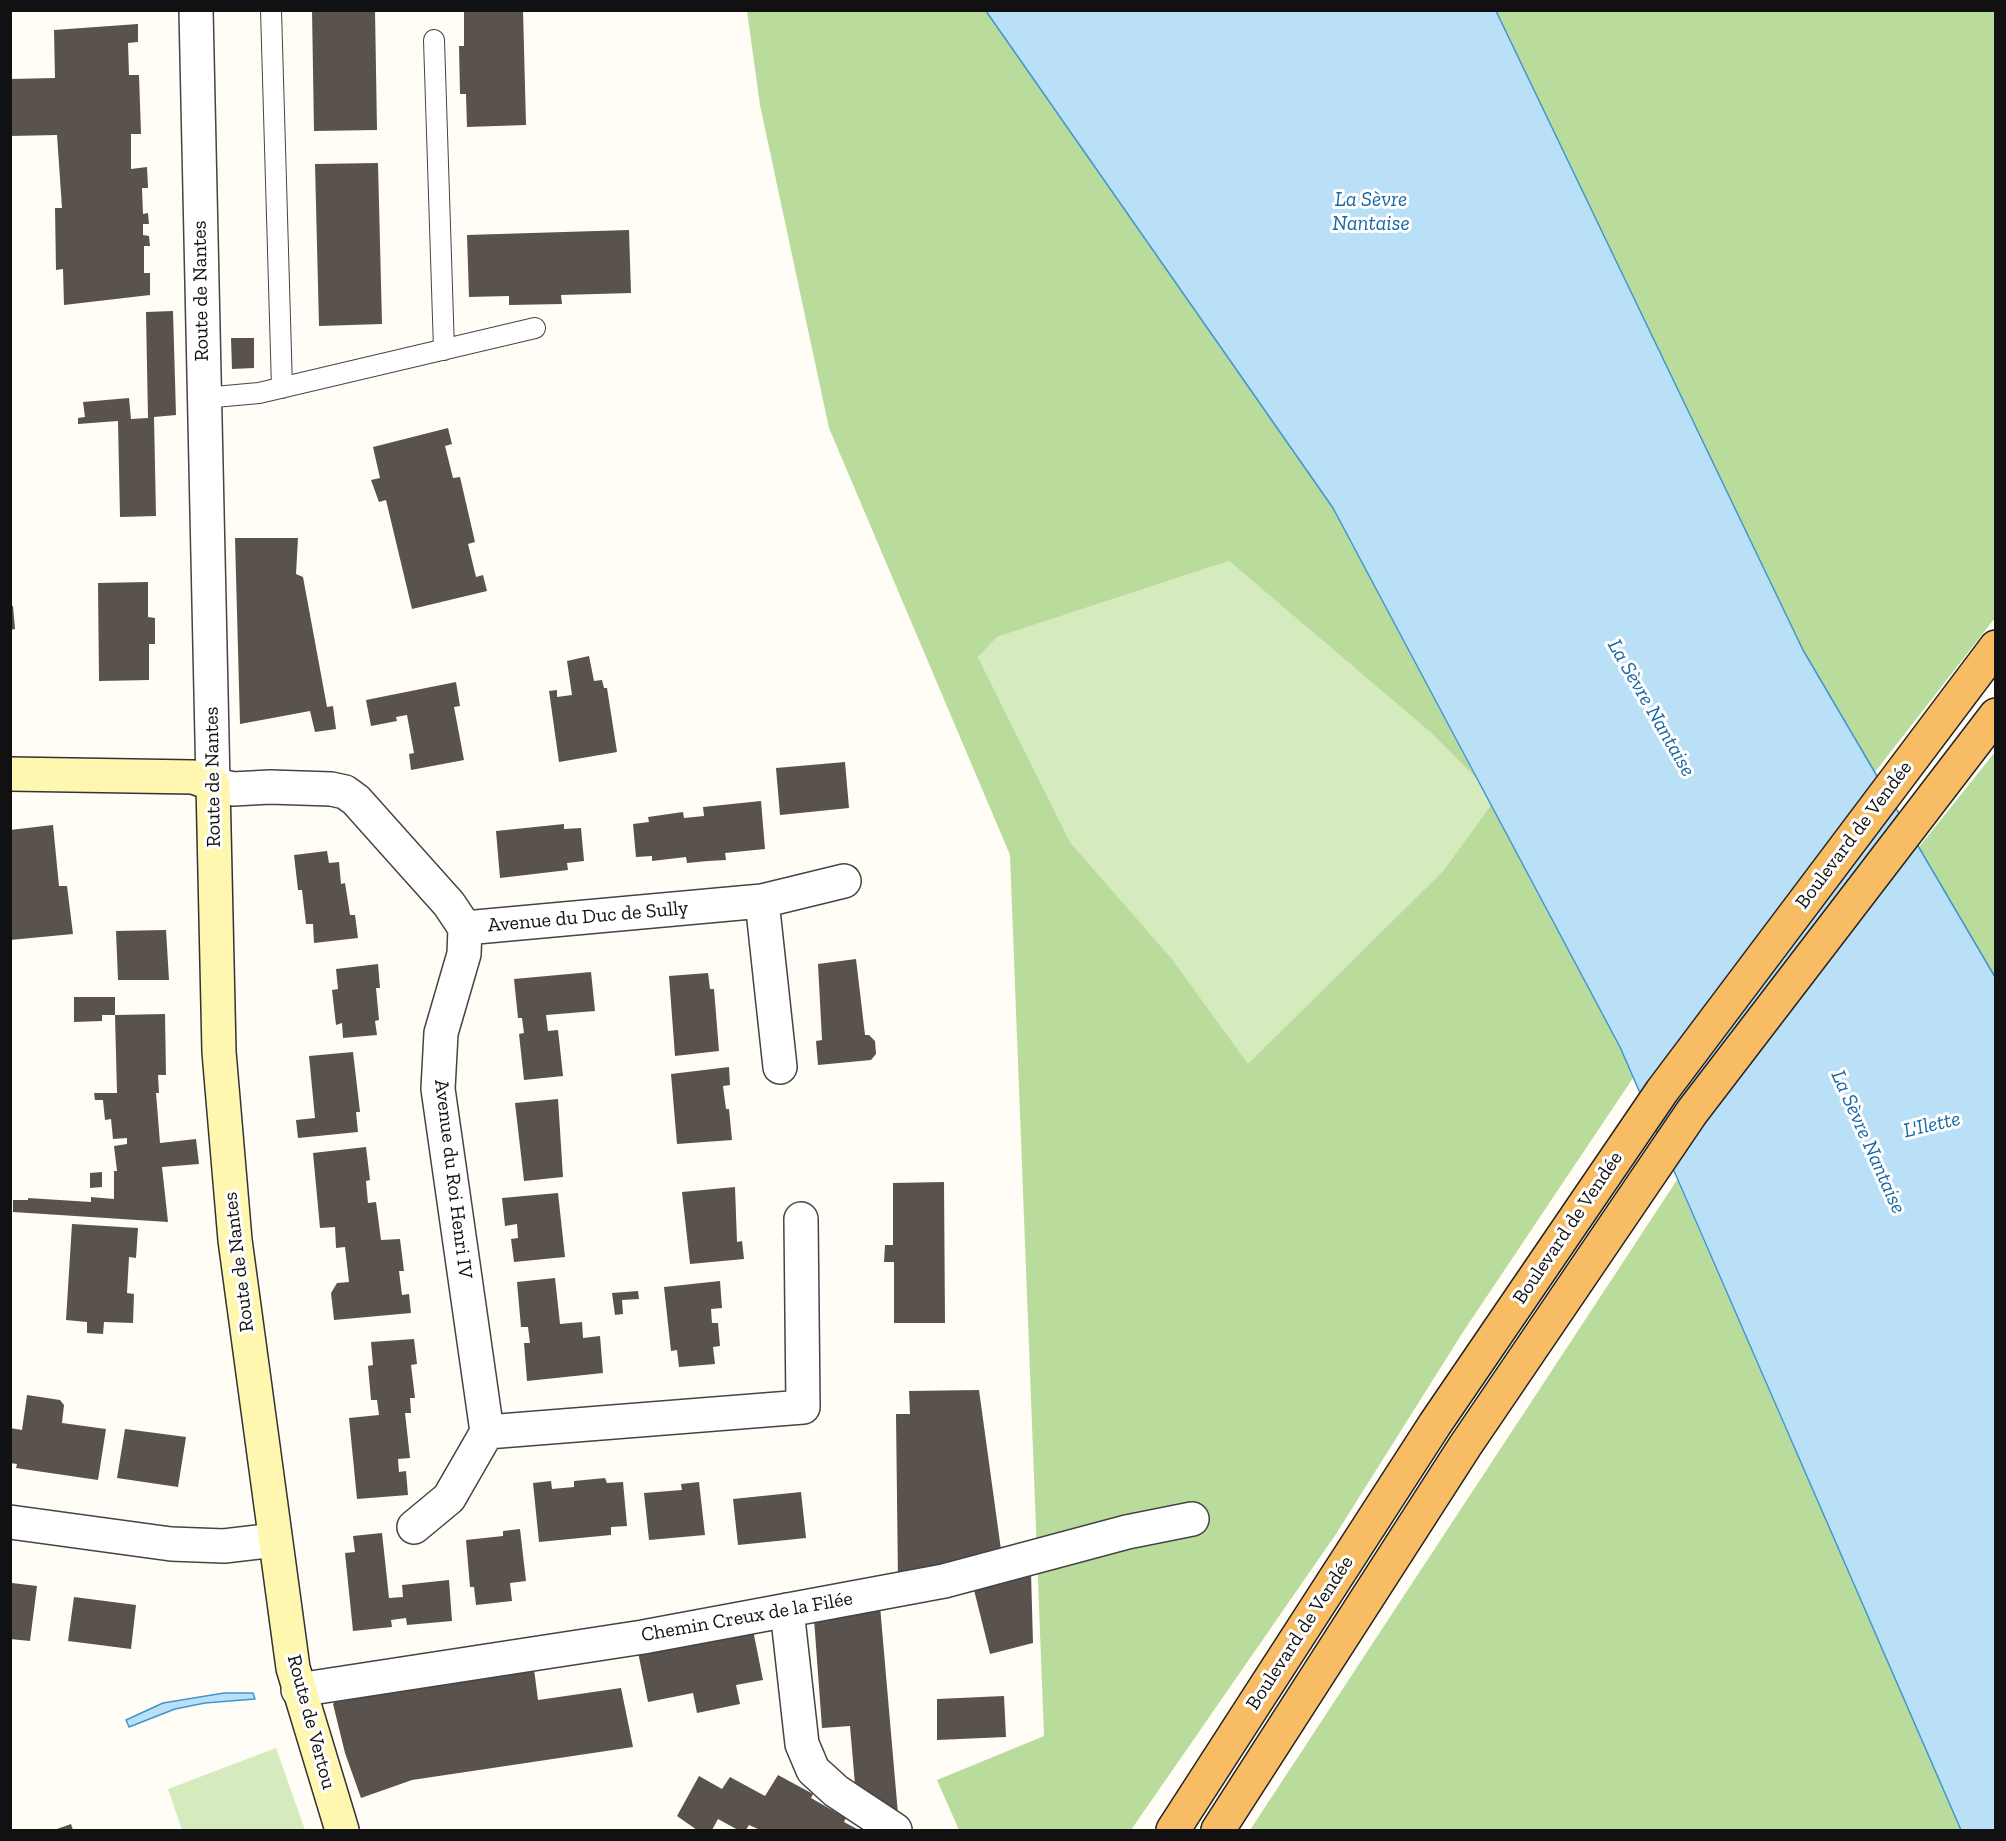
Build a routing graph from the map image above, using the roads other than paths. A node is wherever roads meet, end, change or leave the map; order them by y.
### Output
1 (196, 10) edge
2 (271, 10) edge
3 (434, 40) dead end
4 (535, 328) dead end
5 (444, 350) junction
6 (282, 388) junction
7 (203, 398) junction
8 (1995, 647) edge
9 (1995, 715) edge
10 (10, 774) edge
11 (213, 784) junction
12 (844, 881) dead end
13 (762, 901) junction
14 (465, 928) junction
15 (780, 1067) dead end
16 (801, 1219) dead end
17 (487, 1432) junction
18 (1192, 1519) dead end
19 (10, 1522) edge
20 (414, 1527) dead end
21 (275, 1540) junction
22 (787, 1610) junction
23 (297, 1690) junction
24 (342, 1830) edge
25 (895, 1830) edge
26 (1173, 1830) edge
27 (1218, 1830) edge

1 - 7 street, Route de Nantes
2 - 6 lane
3 - 5 lane
4 - 5 lane
5 - 6 lane
6 - 7 lane
7 - 11 street, Route de Nantes
8 - 26 highway, Boulevard de Vendée
9 - 27 highway, Boulevard de Vendée
10 - 11 main road
11 - 14 street, Avenue du Duc de Sully
11 - 21 main road, Route de Nantes
12 - 13 street, Avenue du Duc de Sully
13 - 14 street, Avenue du Duc de Sully
13 - 15 street
14 - 17 street, Avenue du Roi Henri IV
16 - 17 street
17 - 20 street
18 - 22 street, Chemin Creux de la Filée
19 - 21 street
21 - 23 main road, Route de Vertou
22 - 23 street, Chemin Creux de la Filée
22 - 25 street
23 - 24 main road, Route de Vertou

